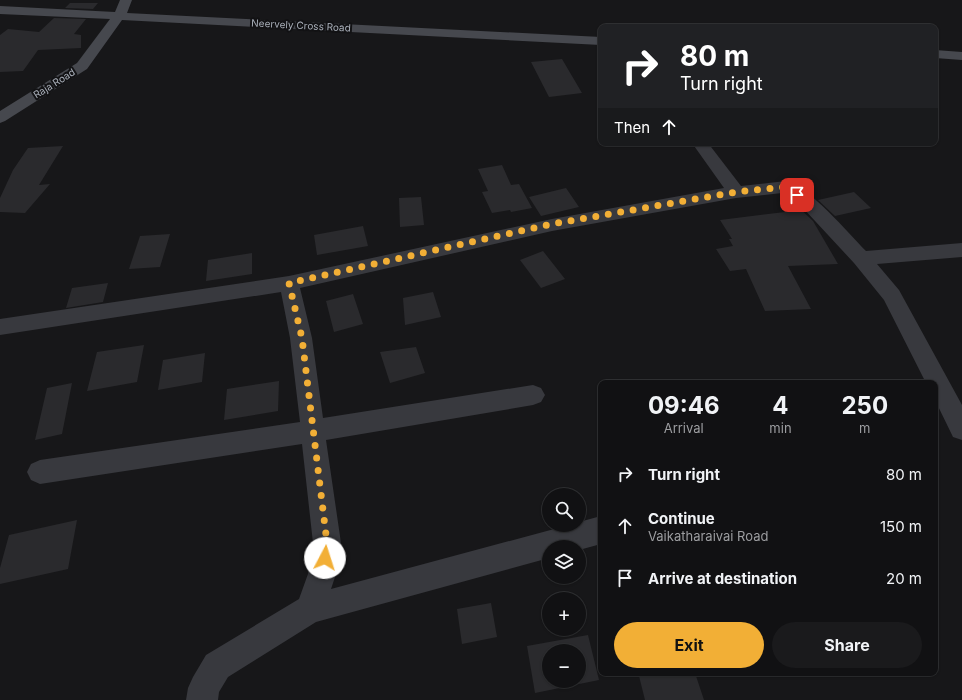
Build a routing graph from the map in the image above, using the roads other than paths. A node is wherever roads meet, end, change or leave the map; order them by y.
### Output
1 (126, 0) edge
2 (0, 10) edge
3 (119, 16) junction
4 (598, 41) edge
5 (938, 54) edge
6 (962, 56) edge
7 (0, 118) edge
8 (702, 146) edge
9 (736, 192) junction
10 (962, 250) edge
11 (861, 258) junction
12 (289, 283) junction
13 (0, 327) edge
14 (936, 380) edge
15 (938, 383) edge
16 (533, 395) dead end
17 (962, 429) edge
18 (313, 431) junction
19 (40, 472) dead end
20 (598, 531) edge
21 (310, 609) junction
22 (202, 700) edge

1 - 3 street, Raja Road
2 - 3 street, Neervely Cross Road
3 - 4 street, Neervely Cross Road
3 - 7 street, Raja Road
5 - 6 street
8 - 9 street
9 - 11 street
9 - 12 street
10 - 11 street
11 - 14 street
12 - 13 street
12 - 18 street
15 - 17 street
16 - 18 street
18 - 19 street
18 - 21 street
20 - 21 street
21 - 22 street

